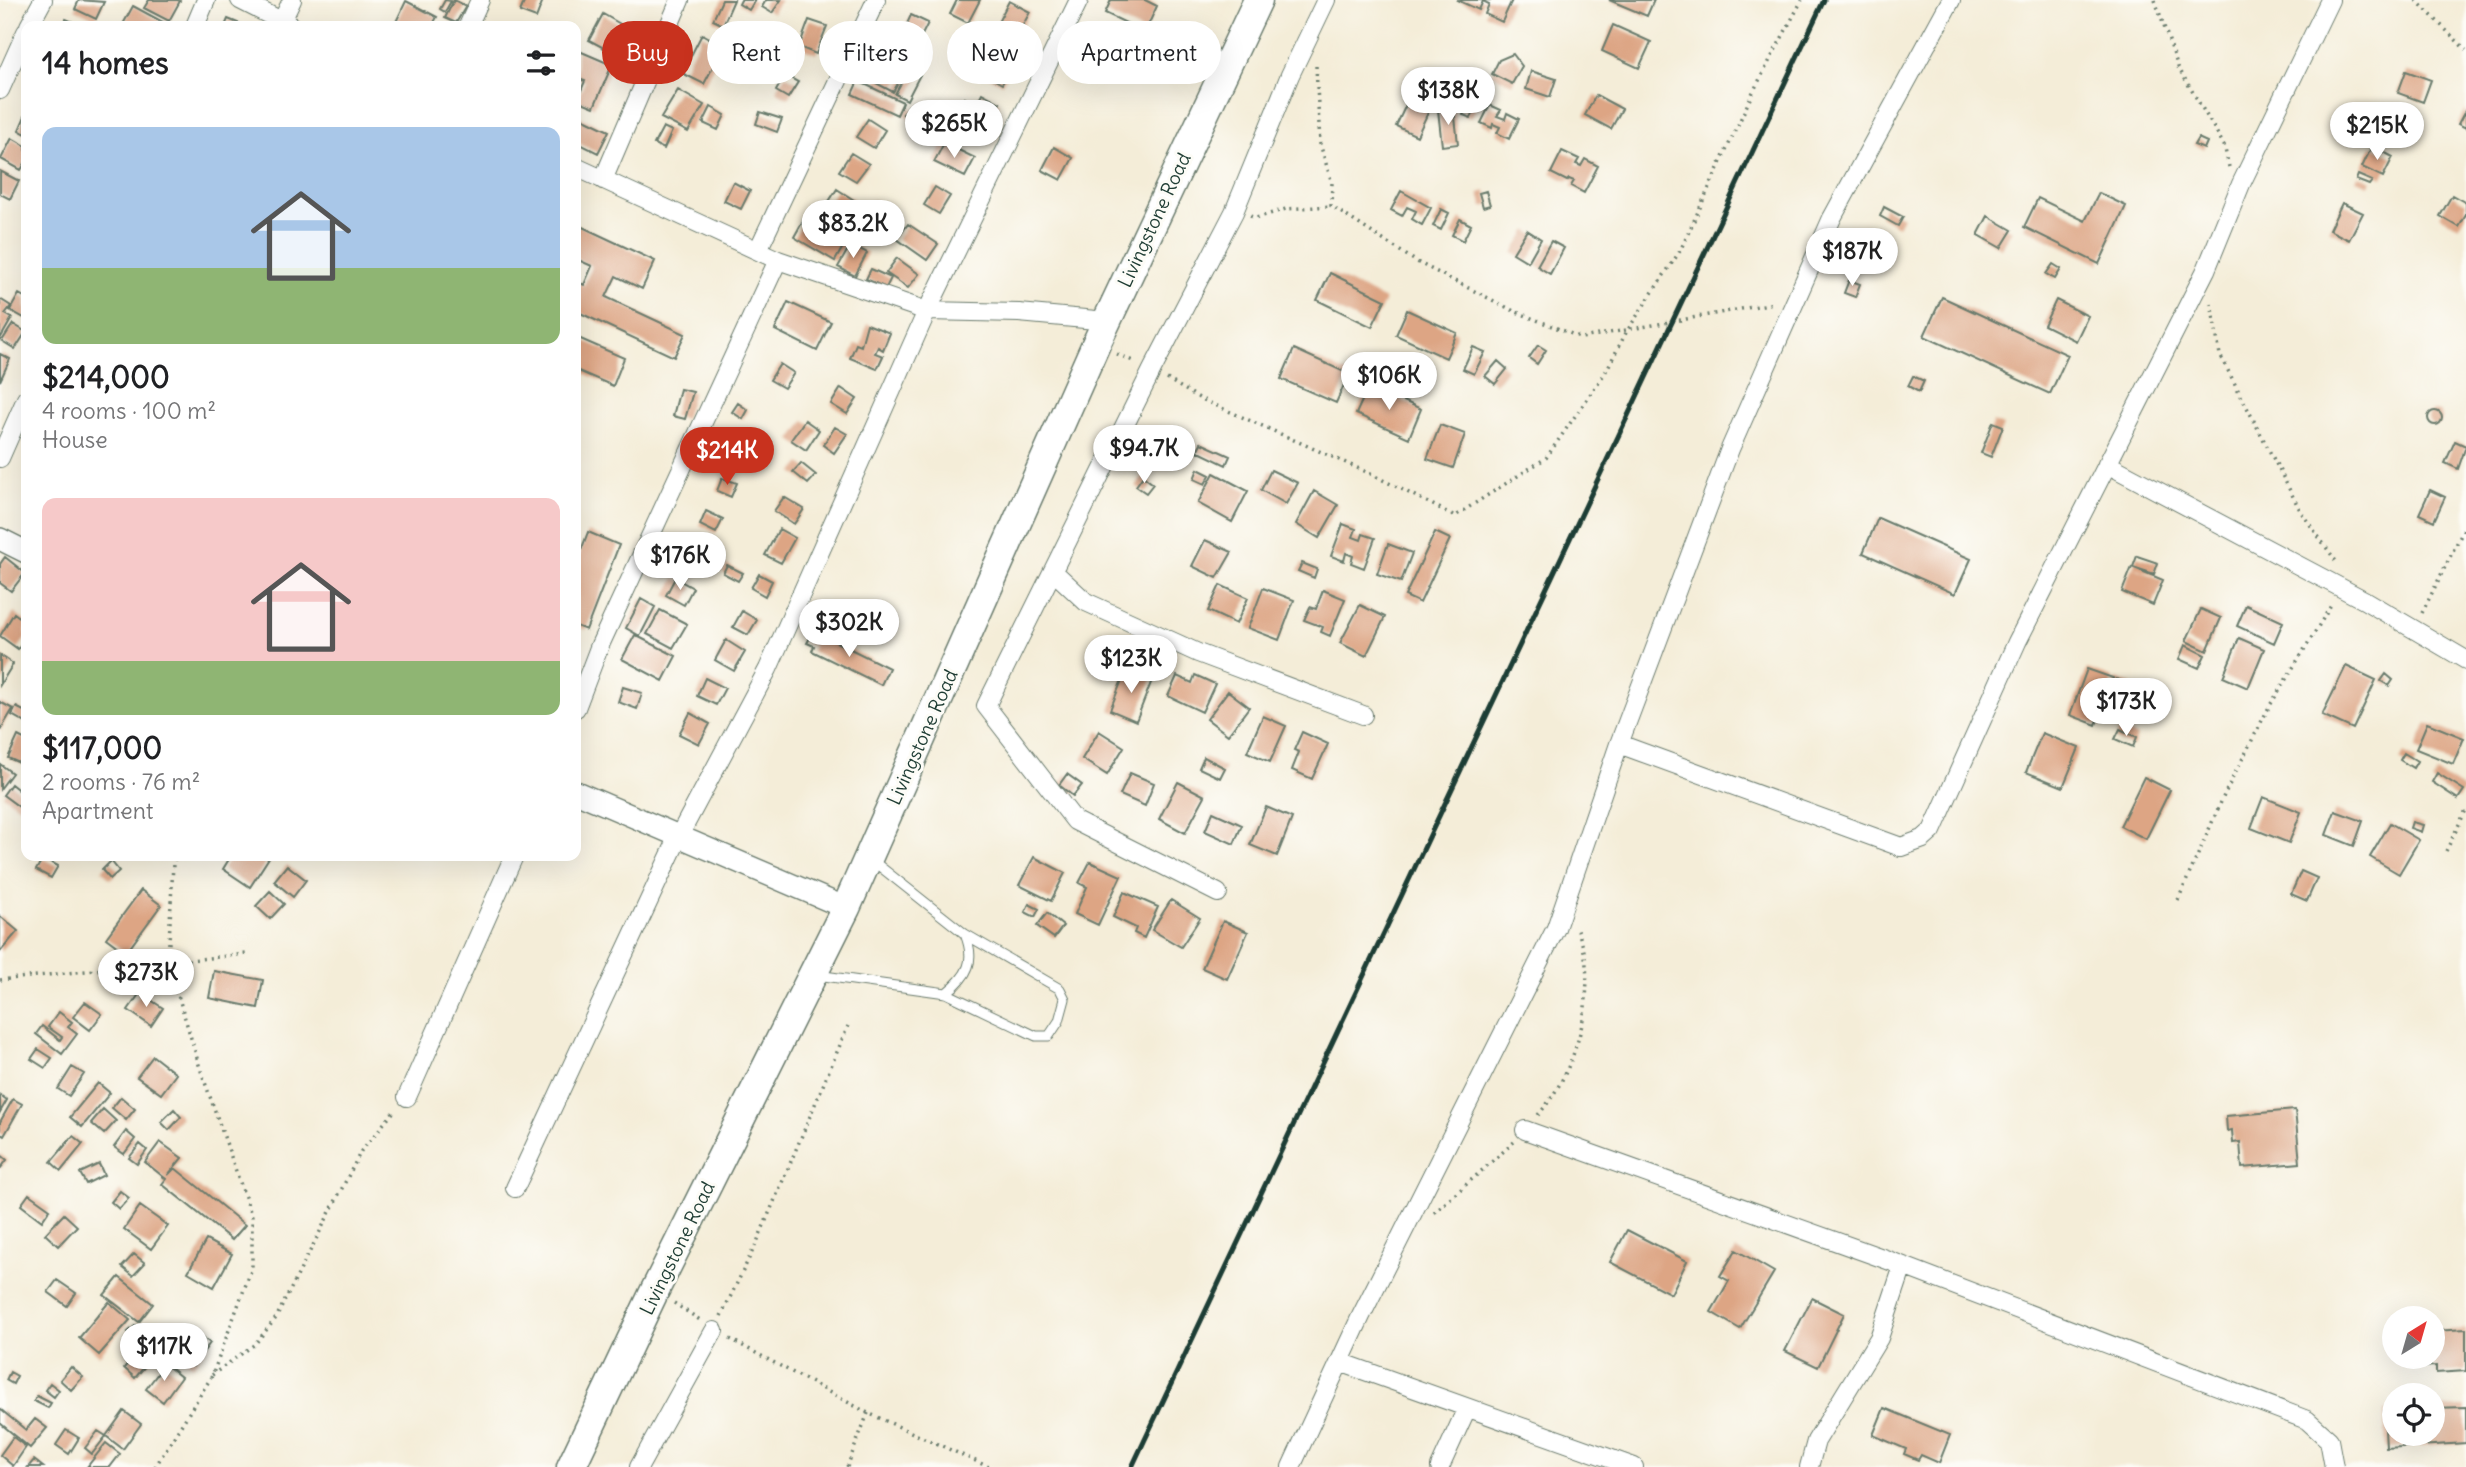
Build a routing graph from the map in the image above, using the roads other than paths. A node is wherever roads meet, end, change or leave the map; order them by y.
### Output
1 (43, 0) edge
2 (206, 0) edge
3 (240, 0) edge
4 (292, 0) edge
5 (480, 0) edge
6 (680, 0) edge
7 (876, 0) edge
8 (1079, 0) edge
9 (1258, 0) edge
10 (1326, 0) edge
11 (1951, 0) edge
12 (2330, 0) edge
13 (32, 21) edge
14 (197, 21) edge
15 (281, 21) edge
16 (288, 21) edge
17 (470, 21) edge
18 (21, 43) edge
19 (0, 90) edge
20 (581, 169) edge
21 (603, 180) junction
22 (758, 250) junction
23 (778, 260) junction
24 (927, 311) junction
25 (1101, 332) junction
26 (21, 410) edge
27 (0, 458) edge
28 (2107, 464) junction
29 (0, 539) edge
30 (21, 550) edge
31 (1054, 571) junction
32 (2466, 660) edge
33 (581, 695) edge
34 (1363, 715) dead end
35 (1619, 744) junction
36 (581, 794) edge
37 (679, 836) junction
38 (868, 857) junction
39 (512, 861) edge
40 (1218, 893) dead end
41 (846, 908) junction
42 (965, 934) junction
43 (813, 974) junction
44 (946, 993) junction
45 (407, 1097) road end
46 (1525, 1130) road end
47 (515, 1188) dead end
48 (1903, 1266) junction
49 (714, 1331) road end
50 (1340, 1362) junction
51 (1467, 1408) junction
52 (571, 1467) edge
53 (639, 1467) edge
54 (1291, 1467) edge
55 (1440, 1467) edge
56 (1634, 1467) edge
57 (1809, 1467) edge
58 (2334, 1467) edge

1 - 13 street
2 - 14 street
3 - 15 street
4 - 16 street
5 - 17 street
6 - 21 street
7 - 22 street
8 - 24 street
9 - 25 highway, Livingstone Road
10 - 31 street
11 - 35 street
12 - 28 street
18 - 19 street
20 - 21 street
21 - 22 street
22 - 23 street
23 - 24 street
23 - 33 street
24 - 25 street
24 - 37 street
25 - 38 highway, Livingstone Road
26 - 27 street
28 - 32 street
28 - 35 street
29 - 30 street
31 - 34 street
31 - 40 street
35 - 50 street
36 - 37 street
37 - 41 street
37 - 47 street
38 - 41 highway, Livingstone Road
38 - 42 lane
39 - 45 street
41 - 43 highway, Livingstone Road
42 - 44 lane
42 - 44 lane
43 - 44 lane
43 - 52 highway, Livingstone Road
46 - 48 street
48 - 57 street
48 - 58 street
49 - 53 street
50 - 51 street
50 - 54 street
51 - 55 street
51 - 56 street

